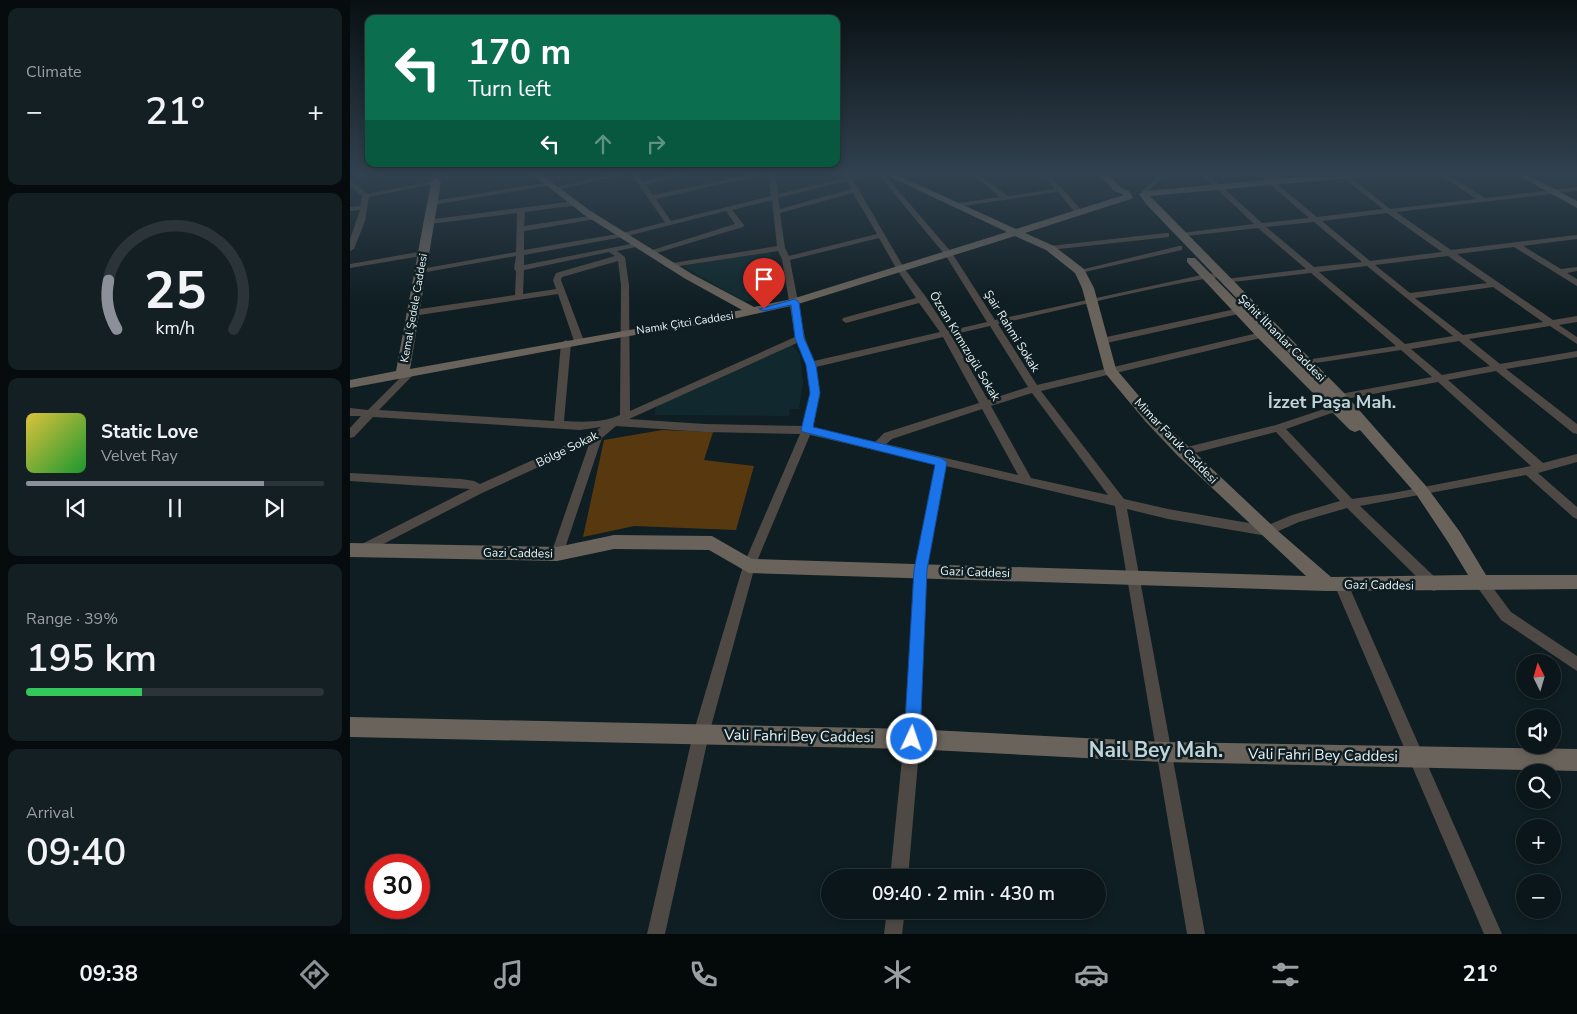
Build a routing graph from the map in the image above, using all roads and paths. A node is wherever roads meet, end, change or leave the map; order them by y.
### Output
1 (362, 218) edge
2 (431, 218) edge
3 (439, 218) edge
4 (521, 218) edge
5 (596, 218) joint
6 (665, 218) edge
7 (692, 218) edge
8 (734, 218) edge
9 (778, 218) edge
10 (871, 218) edge
11 (918, 218) edge
12 (985, 218) edge
13 (1066, 218) edge
14 (1149, 218) edge
15 (1162, 218) edge
16 (1251, 218) edge
17 (1314, 218) junction
18 (1318, 218) edge
19 (1399, 218) edge
20 (430, 222) junction
21 (669, 223) junction
22 (1258, 224) junction
23 (520, 229) junction
24 (1017, 233) junction
25 (623, 235) junction
26 (881, 235) junction
27 (1166, 235) junction
28 (1577, 237) edge
29 (1180, 242) junction
30 (638, 244) junction
31 (1516, 244) junction
32 (781, 248) junction
33 (1050, 248) junction
34 (350, 249) edge
35 (610, 250) junction
36 (650, 252) junction
37 (424, 253) junction
38 (1450, 253) junction
39 (518, 254) junction
40 (949, 255) junction
41 (621, 257) junction
42 (786, 259) junction
43 (1368, 262) junction
44 (672, 265) junction
45 (350, 266) edge
46 (900, 268) junction
47 (1577, 269) edge
48 (518, 270) junction
49 (1312, 270) junction
50 (421, 271) junction
51 (1080, 271) junction
52 (1560, 272) junction
53 (1206, 276) junction
54 (1223, 278) junction
55 (1577, 283) edge
56 (1495, 284) junction
57 (561, 291) junction
58 (1408, 296) junction
59 (519, 297) junction
60 (923, 299) junction
61 (1090, 299) junction
62 (795, 302) junction
63 (753, 311) junction
64 (1240, 312) junction
65 (413, 313) junction
66 (1577, 319) edge
67 (846, 320) dead end
68 (993, 324) junction
69 (1553, 324) junction
70 (623, 332) junction
71 (946, 334) junction
72 (1262, 335) junction
73 (1461, 337) junction
74 (800, 338) junction
75 (579, 341) junction
76 (1102, 341) junction
77 (1577, 341) edge
78 (566, 343) junction
79 (1403, 348) junction
80 (1577, 354) edge
81 (1306, 363) junction
82 (811, 365) junction
83 (1497, 366) junction
84 (1110, 370) junction
85 (406, 374) junction
86 (1441, 379) junction
87 (350, 384) edge
88 (1034, 389) junction
89 (1340, 403) junction
90 (986, 405) junction
91 (350, 412) edge
92 (370, 414) junction
93 (624, 417) junction
94 (559, 424) junction
95 (1278, 428) junction
96 (807, 430) junction
97 (1577, 430) edge
98 (350, 434) edge
99 (597, 436) junction
100 (876, 447) junction
101 (1183, 452) junction
102 (1577, 458) edge
103 (941, 462) junction
104 (1541, 468) junction
105 (1528, 470) junction
106 (350, 477) edge
107 (1028, 482) junction
108 (478, 490) junction
109 (1421, 490) junction
110 (1120, 503) junction
111 (1349, 503) junction
112 (1577, 514) edge
113 (1267, 531) junction
114 (356, 550) edge
115 (557, 554) junction
116 (749, 566) junction
117 (921, 570) junction
118 (1133, 577) junction
119 (1577, 582) edge
120 (1334, 584) junction
121 (1482, 584) junction
122 (1434, 585) junction
123 (1577, 664) edge
124 (350, 726) edge
125 (702, 734) junction
126 (912, 739) junction
127 (1163, 752) junction
128 (1415, 757) junction
129 (1577, 760) edge
130 (900, 869) edge
131 (895, 919) edge
132 (656, 934) edge
133 (893, 934) edge
134 (1196, 934) edge
135 (1493, 934) edge

1 - 34 street
2 - 20 street, Kemal Şedele Caddesi
3 - 20 street
4 - 23 street
5 - 23 street
5 - 25 street
6 - 21 street
7 - 21 street
8 - 36 street
9 - 32 street
10 - 26 street, Özcan Kırmızıgül Sokak
11 - 40 street, Şair Rahmi Sokak
12 - 24 street
13 - 24 street, Namık Çitci Caddesi
14 - 27 street, Şehit İlhanlar Caddesi
15 - 29 street, Şehit İlhanlar Caddesi
16 - 22 street
17 - 18 street
17 - 22 street
17 - 43 street
19 - 38 street
20 - 37 street, Kemal Şedele Caddesi
21 - 25 street
22 - 29 street
22 - 49 street
23 - 39 street
24 - 33 street
24 - 40 street, Namık Çitci Caddesi
25 - 30 street
25 - 39 street
26 - 42 street
26 - 46 street, Özcan Kırmızıgül Sokak
27 - 29 street, Şehit İlhanlar Caddesi
27 - 33 street
28 - 31 street
29 - 51 street
29 - 53 street, Şehit İlhanlar Caddesi
29 - 54 street, Şehit İlhanlar Caddesi
30 - 35 street
30 - 36 street
31 - 38 street
31 - 52 street
32 - 42 street
32 - 44 street
33 - 51 street
35 - 41 street
35 - 48 street
36 - 44 street
37 - 45 street
37 - 50 street, Kemal Şedele Caddesi
38 - 43 street
38 - 56 street
39 - 48 street
39 - 50 street
40 - 46 street, Namık Çitci Caddesi
40 - 68 street, Şair Rahmi Sokak
41 - 57 street
41 - 70 street
42 - 62 street
43 - 49 street
43 - 58 street
44 - 63 street
46 - 60 street, Özcan Kırmızıgül Sokak
46 - 62 street, Namık Çitci Caddesi
47 - 52 street
48 - 59 street
49 - 54 street
49 - 79 street
50 - 65 street, Kemal Şedele Caddesi
51 - 61 street, Mimar Faruk Caddesi
52 - 55 street
53 - 54 street
53 - 61 street
53 - 64 street, Şehit İlhanlar Caddesi
54 - 81 street, Şehit İlhanlar Caddesi
56 - 58 street
56 - 69 street
57 - 59 street
57 - 75 street
58 - 73 street
59 - 65 street
60 - 67 street
60 - 71 street, Özcan Kırmızıgül Sokak
61 - 68 street
61 - 76 street, Mimar Faruk Caddesi
62 - 63 street, Namık Çitci Caddesi
62 - 74 street
63 - 70 street, Namık Çitci Caddesi
64 - 72 street, Şehit İlhanlar Caddesi
64 - 76 street
65 - 85 street, Kemal Şedele Caddesi
66 - 69 street
68 - 71 street
68 - 88 street, Şair Rahmi Sokak
69 - 73 street
69 - 77 street
70 - 75 street, Namık Çitci Caddesi
70 - 93 street
71 - 82 street
71 - 90 street, Özcan Kırmızıgül Sokak
72 - 84 street
72 - 89 street, Şehit İlhanlar Caddesi
73 - 79 street
73 - 83 street
74 - 82 street
74 - 93 street, Bölge Sokak
75 - 78 street, Namık Çitci Caddesi
76 - 84 street, Mimar Faruk Caddesi
78 - 85 street, Namık Çitci Caddesi
78 - 94 street
79 - 81 street
79 - 86 street
80 - 83 street
81 - 89 street, Şehit İlhanlar Caddesi
82 - 96 street
83 - 86 street
83 - 97 street
84 - 88 street
84 - 101 street, Mimar Faruk Caddesi
85 - 87 street, Namık Çitci Caddesi
85 - 92 street
86 - 89 street
86 - 104 street
88 - 90 street
88 - 110 street, Şair Rahmi Sokak
89 - 95 street
89 - 109 street, Şehit İlhanlar Caddesi
90 - 100 street
90 - 107 street, Özcan Kırmızıgül Sokak
91 - 92 street
92 - 94 street
92 - 98 street
93 - 94 street
93 - 96 street
93 - 99 street, Bölge Sokak
95 - 101 street
95 - 111 street
96 - 100 street
96 - 116 street
99 - 108 street, Bölge Sokak
99 - 115 street
100 - 103 street
101 - 113 street, Mimar Faruk Caddesi
102 - 104 street
103 - 107 street
103 - 117 street
104 - 105 street
105 - 109 street
105 - 112 street
106 - 108 street
107 - 110 street
108 - 114 street, Bölge Sokak
109 - 111 street
109 - 121 street, Şehit İlhanlar Caddesi
110 - 113 street
110 - 118 street
111 - 113 street
111 - 122 street
113 - 120 street, Mimar Faruk Caddesi
114 - 115 street, Gazi Caddesi
115 - 116 street, Gazi Caddesi
116 - 117 street, Gazi Caddesi
116 - 125 street
117 - 118 street, Gazi Caddesi
117 - 126 street
118 - 120 street, Gazi Caddesi
118 - 127 street
119 - 121 street, Gazi Caddesi
120 - 122 street, Gazi Caddesi
120 - 128 street
121 - 122 street, Gazi Caddesi
121 - 123 street
124 - 125 street, Vali Fahri Bey Caddesi
125 - 126 street, Vali Fahri Bey Caddesi
125 - 132 street
126 - 127 street, Vali Fahri Bey Caddesi
126 - 130 street
127 - 128 street, Vali Fahri Bey Caddesi
127 - 134 street
128 - 129 street, Vali Fahri Bey Caddesi
128 - 135 street
131 - 133 street

